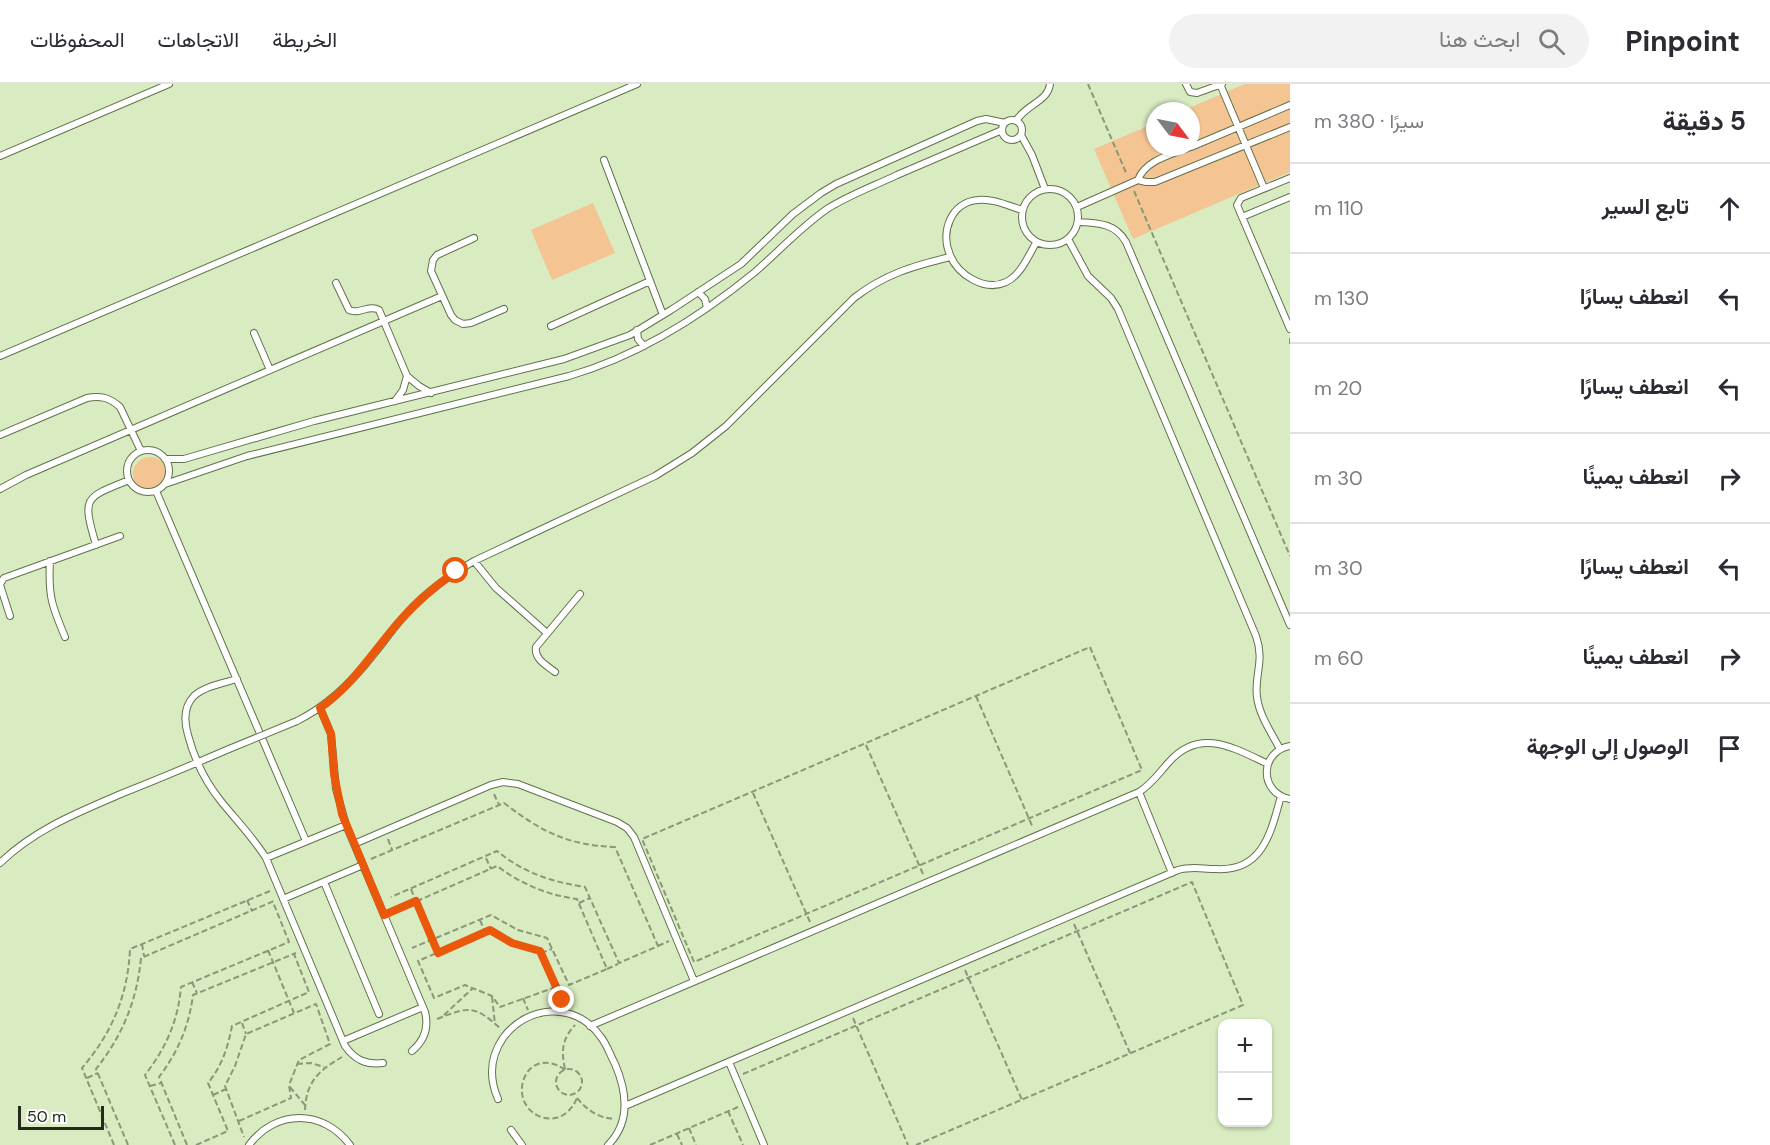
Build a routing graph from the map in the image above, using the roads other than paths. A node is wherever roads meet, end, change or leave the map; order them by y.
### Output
1 (169, 84) edge
2 (637, 84) edge
3 (1050, 84) edge
4 (1186, 84) edge
5 (1221, 84) edge
6 (1290, 105) edge
7 (1016, 121) junction
8 (1005, 123) junction
9 (1290, 126) edge
10 (1238, 127) junction
11 (1002, 130) junction
12 (1021, 135) junction
13 (1200, 143) edge
14 (1246, 145) junction
15 (0, 156) edge
16 (1169, 156) edge
17 (604, 160) dead end
18 (1290, 178) edge
19 (1138, 180) junction
20 (1264, 188) junction
21 (1045, 189) junction
22 (1290, 198) edge
23 (1077, 207) junction
24 (1022, 210) junction
25 (1242, 217) junction
26 (1078, 222) junction
27 (474, 238) dead end
28 (1068, 239) junction
29 (1036, 243) junction
30 (950, 257) junction
31 (650, 281) junction
32 (336, 283) dead end
33 (698, 292) junction
34 (442, 296) junction
35 (707, 308) junction
36 (504, 309) dead end
37 (663, 315) junction
38 (384, 321) junction
39 (551, 326) dead end
40 (1290, 329) edge
41 (637, 330) junction
42 (254, 333) dead end
43 (644, 346) junction
44 (0, 356) edge
45 (270, 370) junction
46 (407, 376) junction
47 (431, 393) junction
48 (395, 401) junction
49 (131, 429) junction
50 (0, 435) edge
51 (141, 451) junction
52 (165, 459) junction
53 (129, 480) junction
54 (165, 484) junction
55 (0, 489) edge
56 (156, 491) junction
57 (120, 536) dead end
58 (96, 545) junction
59 (50, 561) junction
60 (474, 561) junction
61 (0, 585) edge
62 (580, 594) dead end
63 (10, 616) dead end
64 (1290, 625) edge
65 (547, 633) junction
66 (65, 637) dead end
67 (555, 672) dead end
68 (237, 679) junction
69 (320, 708) junction
70 (1290, 746) edge
71 (1280, 749) junction
72 (197, 763) junction
73 (1268, 764) junction
74 (1139, 792) junction
75 (1281, 796) junction
76 (1290, 799) edge
77 (346, 825) junction
78 (306, 841) junction
79 (354, 844) junction
80 (266, 858) junction
81 (0, 863) edge
82 (362, 864) junction
83 (1172, 873) junction
84 (324, 882) junction
85 (283, 900) junction
86 (694, 981) junction
87 (423, 1006) junction
88 (379, 1014) dead end
89 (590, 1026) junction
90 (343, 1041) junction
91 (412, 1051) dead end
92 (729, 1062) junction
93 (383, 1063) dead end
94 (498, 1099) dead end
95 (625, 1106) junction
96 (511, 1130) dead end
97 (248, 1145) edge
98 (350, 1145) edge
99 (522, 1145) edge
100 (608, 1145) edge
101 (764, 1145) edge

1 - 15 lane
2 - 44 lane
3 - 7 lane
4 - 5 lane
5 - 10 lane
6 - 10 lane
7 - 8 lane
7 - 12 lane
8 - 11 lane
8 - 33 lane
9 - 14 lane
10 - 13 lane
10 - 14 lane
11 - 12 lane
11 - 35 lane
12 - 21 lane
14 - 19 lane
14 - 20 lane
16 - 19 lane
17 - 31 lane
18 - 20 lane
19 - 23 lane
20 - 25 lane
21 - 23 lane
21 - 24 lane
22 - 25 lane
23 - 26 lane
24 - 29 lane
24 - 30 lane
25 - 40 lane
26 - 28 lane
26 - 64 lane
27 - 34 lane
28 - 29 lane
28 - 71 lane
29 - 30 lane
30 - 60 lane
31 - 37 lane
31 - 39 lane
32 - 38 lane
33 - 35 lane
33 - 37 lane
34 - 36 lane
34 - 38 lane
35 - 43 lane
37 - 41 lane
38 - 45 lane
38 - 46 lane
41 - 43 lane
41 - 47 lane
42 - 45 lane
43 - 54 lane
45 - 49 lane
46 - 47 lane
46 - 48 lane
47 - 48 lane
48 - 52 lane
49 - 50 lane
49 - 51 lane
49 - 55 lane
51 - 52 lane
51 - 53 lane
52 - 54 lane
53 - 56 lane
53 - 58 lane
54 - 56 lane
56 - 68 lane
57 - 58 lane
58 - 59 lane
59 - 61 lane
59 - 66 lane
60 - 65 lane
60 - 69 lane
61 - 63 lane
62 - 65 lane
65 - 67 lane
68 - 72 lane
68 - 78 lane
69 - 72 lane, bridge
69 - 77 lane
70 - 71 lane
71 - 73 lane
72 - 80 lane
72 - 81 lane
73 - 74 lane
73 - 75 lane
74 - 83 lane
74 - 86 lane
75 - 76 lane
75 - 83 lane
77 - 78 lane
77 - 79 lane
78 - 80 lane
79 - 82 lane
79 - 86 lane
80 - 85 lane
82 - 84 lane
82 - 87 lane
83 - 92 lane
84 - 85 lane
84 - 88 lane
85 - 90 lane
86 - 89 lane
87 - 90 lane
87 - 91 lane
89 - 94 lane
89 - 95 lane
90 - 93 lane
92 - 95 lane
92 - 101 lane
95 - 100 lane
96 - 99 lane
97 - 98 lane

